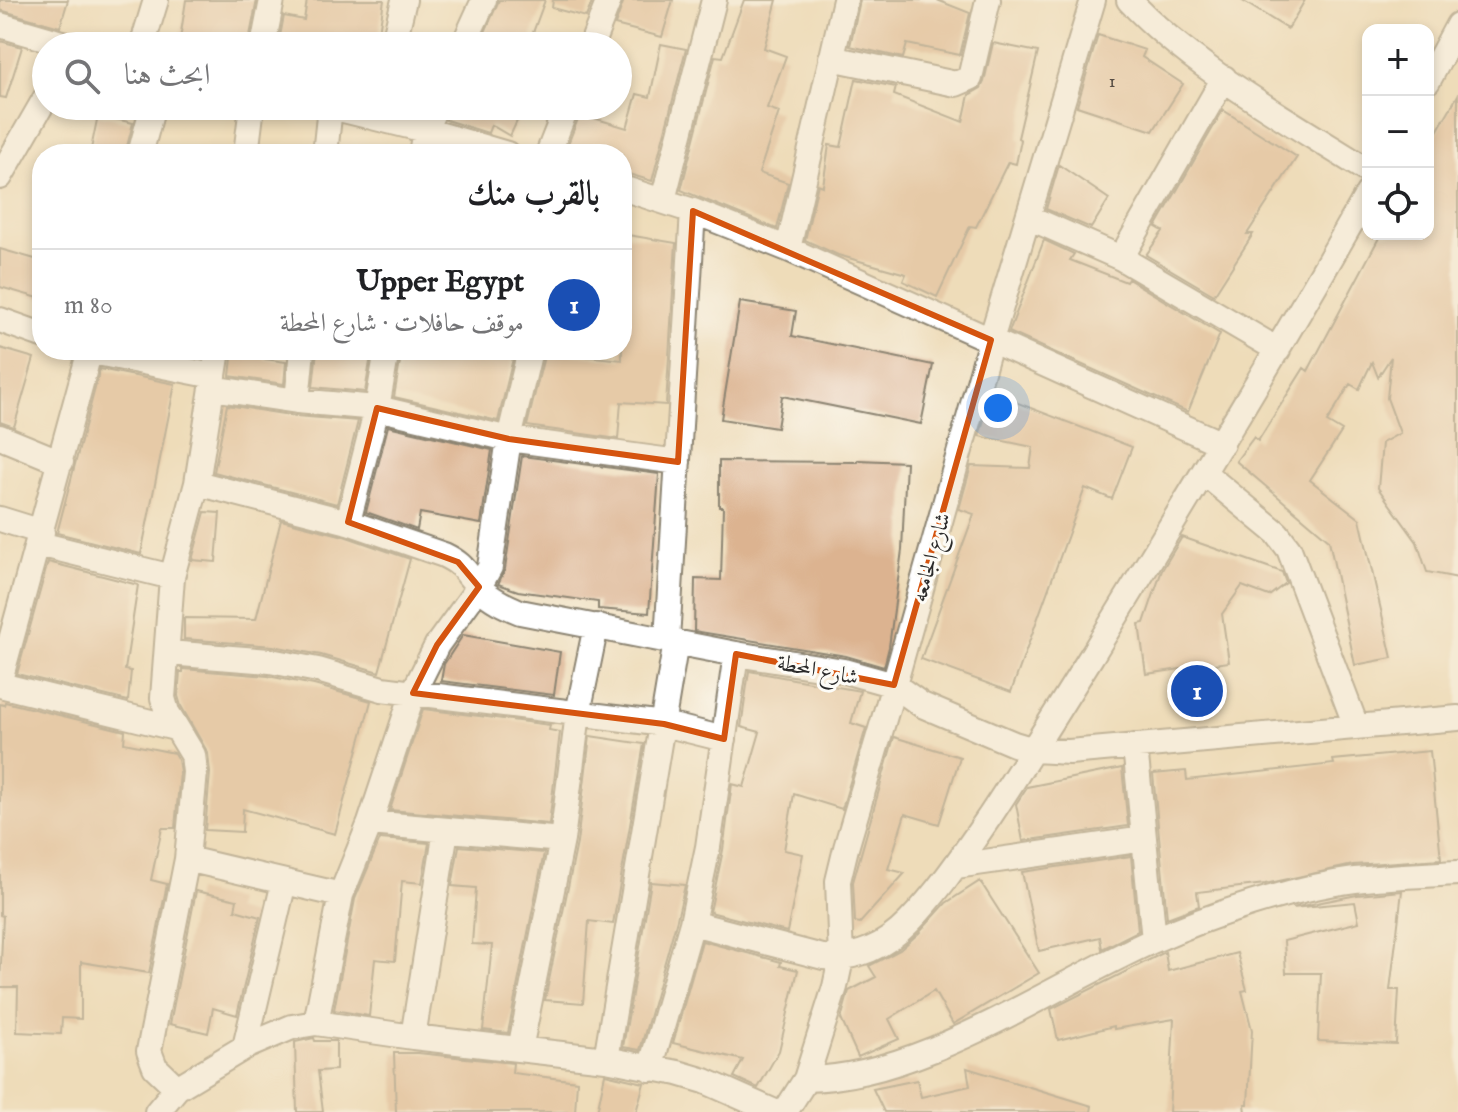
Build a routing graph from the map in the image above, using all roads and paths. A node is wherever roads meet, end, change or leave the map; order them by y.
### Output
1 (156, 0) edge
2 (272, 0) edge
3 (404, 0) edge
4 (484, 0) edge
5 (609, 0) edge
6 (714, 0) edge
7 (845, 0) edge
8 (988, 0) edge
9 (1093, 0) edge
10 (1129, 0) edge
11 (0, 25) edge
12 (1458, 25) edge
13 (146, 32) edge
14 (266, 32) edge
15 (396, 32) edge
16 (469, 32) edge
17 (596, 32) edge
18 (32, 34) edge
19 (831, 58) junction
20 (1434, 70) edge
21 (1224, 78) junction
22 (33, 120) edge
23 (149, 120) edge
24 (250, 120) edge
25 (327, 120) edge
26 (399, 120) edge
27 (430, 120) edge
28 (561, 120) edge
29 (425, 130) junction
30 (143, 144) edge
31 (247, 144) edge
32 (326, 144) edge
33 (423, 144) edge
34 (473, 144) edge
35 (552, 144) edge
36 (1363, 168) edge
37 (0, 177) edge
38 (632, 191) edge
39 (663, 200) junction
40 (1362, 203) edge
41 (693, 211) junction
42 (1028, 217) junction
43 (788, 249) junction
44 (1121, 258) junction
45 (0, 320) edge
46 (32, 331) edge
47 (991, 340) junction
48 (1278, 350) junction
49 (85, 360) edge
50 (124, 360) edge
51 (216, 360) edge
52 (301, 360) edge
53 (385, 360) edge
54 (528, 360) edge
55 (213, 382) junction
56 (297, 401) junction
57 (377, 408) junction
58 (0, 437) edge
59 (509, 439) junction
60 (1222, 444) junction
61 (61, 462) junction
62 (678, 462) junction
63 (1204, 473) junction
64 (197, 483) junction
65 (0, 519) edge
66 (348, 522) junction
67 (40, 538) junction
68 (172, 577) junction
69 (479, 587) junction
70 (596, 626) junction
71 (672, 641) junction
72 (168, 653) junction
73 (736, 654) junction
74 (0, 682) edge
75 (894, 685) junction
76 (413, 693) junction
77 (578, 713) junction
78 (1458, 718) edge
79 (664, 724) junction
80 (1356, 726) junction
81 (175, 728) junction
82 (724, 739) junction
83 (1135, 746) junction
84 (1034, 750) junction
85 (370, 823) junction
86 (446, 830) junction
87 (1144, 839) junction
88 (562, 840) junction
89 (187, 859) junction
90 (956, 866) junction
91 (1458, 873) edge
92 (284, 882) junction
93 (341, 895) junction
94 (692, 923) junction
95 (1154, 940) junction
96 (841, 959) junction
97 (316, 1023) junction
98 (413, 1037) junction
99 (245, 1047) junction
100 (520, 1049) junction
101 (606, 1059) junction
102 (650, 1069) junction
103 (806, 1079) junction
104 (177, 1088) junction
105 (157, 1112) edge
106 (775, 1112) edge
107 (785, 1112) edge

1 - 13 street
2 - 14 street
3 - 15 street
4 - 16 street
5 - 17 street
6 - 39 street
7 - 19 street
8 - 19 street
9 - 42 street, شارع الجامعه
10 - 21 street
11 - 18 street
12 - 20 street
19 - 43 street
21 - 36 street
21 - 44 street
22 - 37 street
23 - 30 street
24 - 31 street
25 - 32 street
26 - 29 street
27 - 29 street
28 - 35 street
29 - 33 street
29 - 34 street
38 - 39 street
39 - 41 street
40 - 48 street
41 - 43 street
41 - 62 street
42 - 44 street
42 - 47 street, شارع الجامعه
43 - 47 street
44 - 48 street
45 - 46 street
47 - 60 street
47 - 75 street, شارع الجامعه
48 - 60 street
49 - 61 street
50 - 55 street
51 - 55 street
52 - 56 street
53 - 57 street
54 - 59 street
55 - 56 street
55 - 64 street
56 - 57 street
57 - 59 street
57 - 66 street
58 - 61 street
59 - 62 street
59 - 69 street
60 - 63 street
61 - 67 street
62 - 71 street
63 - 80 street
63 - 84 street
64 - 66 street, شارع المحطة
64 - 68 street
65 - 67 street
66 - 69 street, شارع المحطة
67 - 68 street
67 - 74 street
68 - 72 street
69 - 70 street, شارع المحطة
69 - 76 street
70 - 71 street, شارع المحطة
70 - 77 street
71 - 73 street, شارع المحطة
71 - 79 street
72 - 76 street
72 - 81 street
73 - 75 street, شارع المحطة
73 - 82 street
74 - 81 street
75 - 84 street, شارع المحطة
75 - 96 street, شارع الجامعه
76 - 77 street
76 - 85 street
77 - 79 street
77 - 88 street
78 - 80 street, شارع المحطة
79 - 82 street
79 - 101 street
80 - 83 street, شارع المحطة
81 - 89 street
82 - 94 street
83 - 84 street, شارع المحطة
83 - 87 street
84 - 90 street
85 - 86 street
85 - 93 street
86 - 88 street
86 - 98 street
87 - 90 street
87 - 95 street
88 - 100 street
89 - 92 street
89 - 104 street
90 - 96 street
91 - 95 street
92 - 93 street
92 - 99 street
93 - 97 street
94 - 96 street
94 - 102 street
95 - 103 street
96 - 103 street, شارع الجامعه
97 - 98 street
97 - 99 street
98 - 100 street
99 - 104 street
100 - 101 street
101 - 102 street
102 - 106 street
103 - 107 street, شارع الجامعه
104 - 105 street

